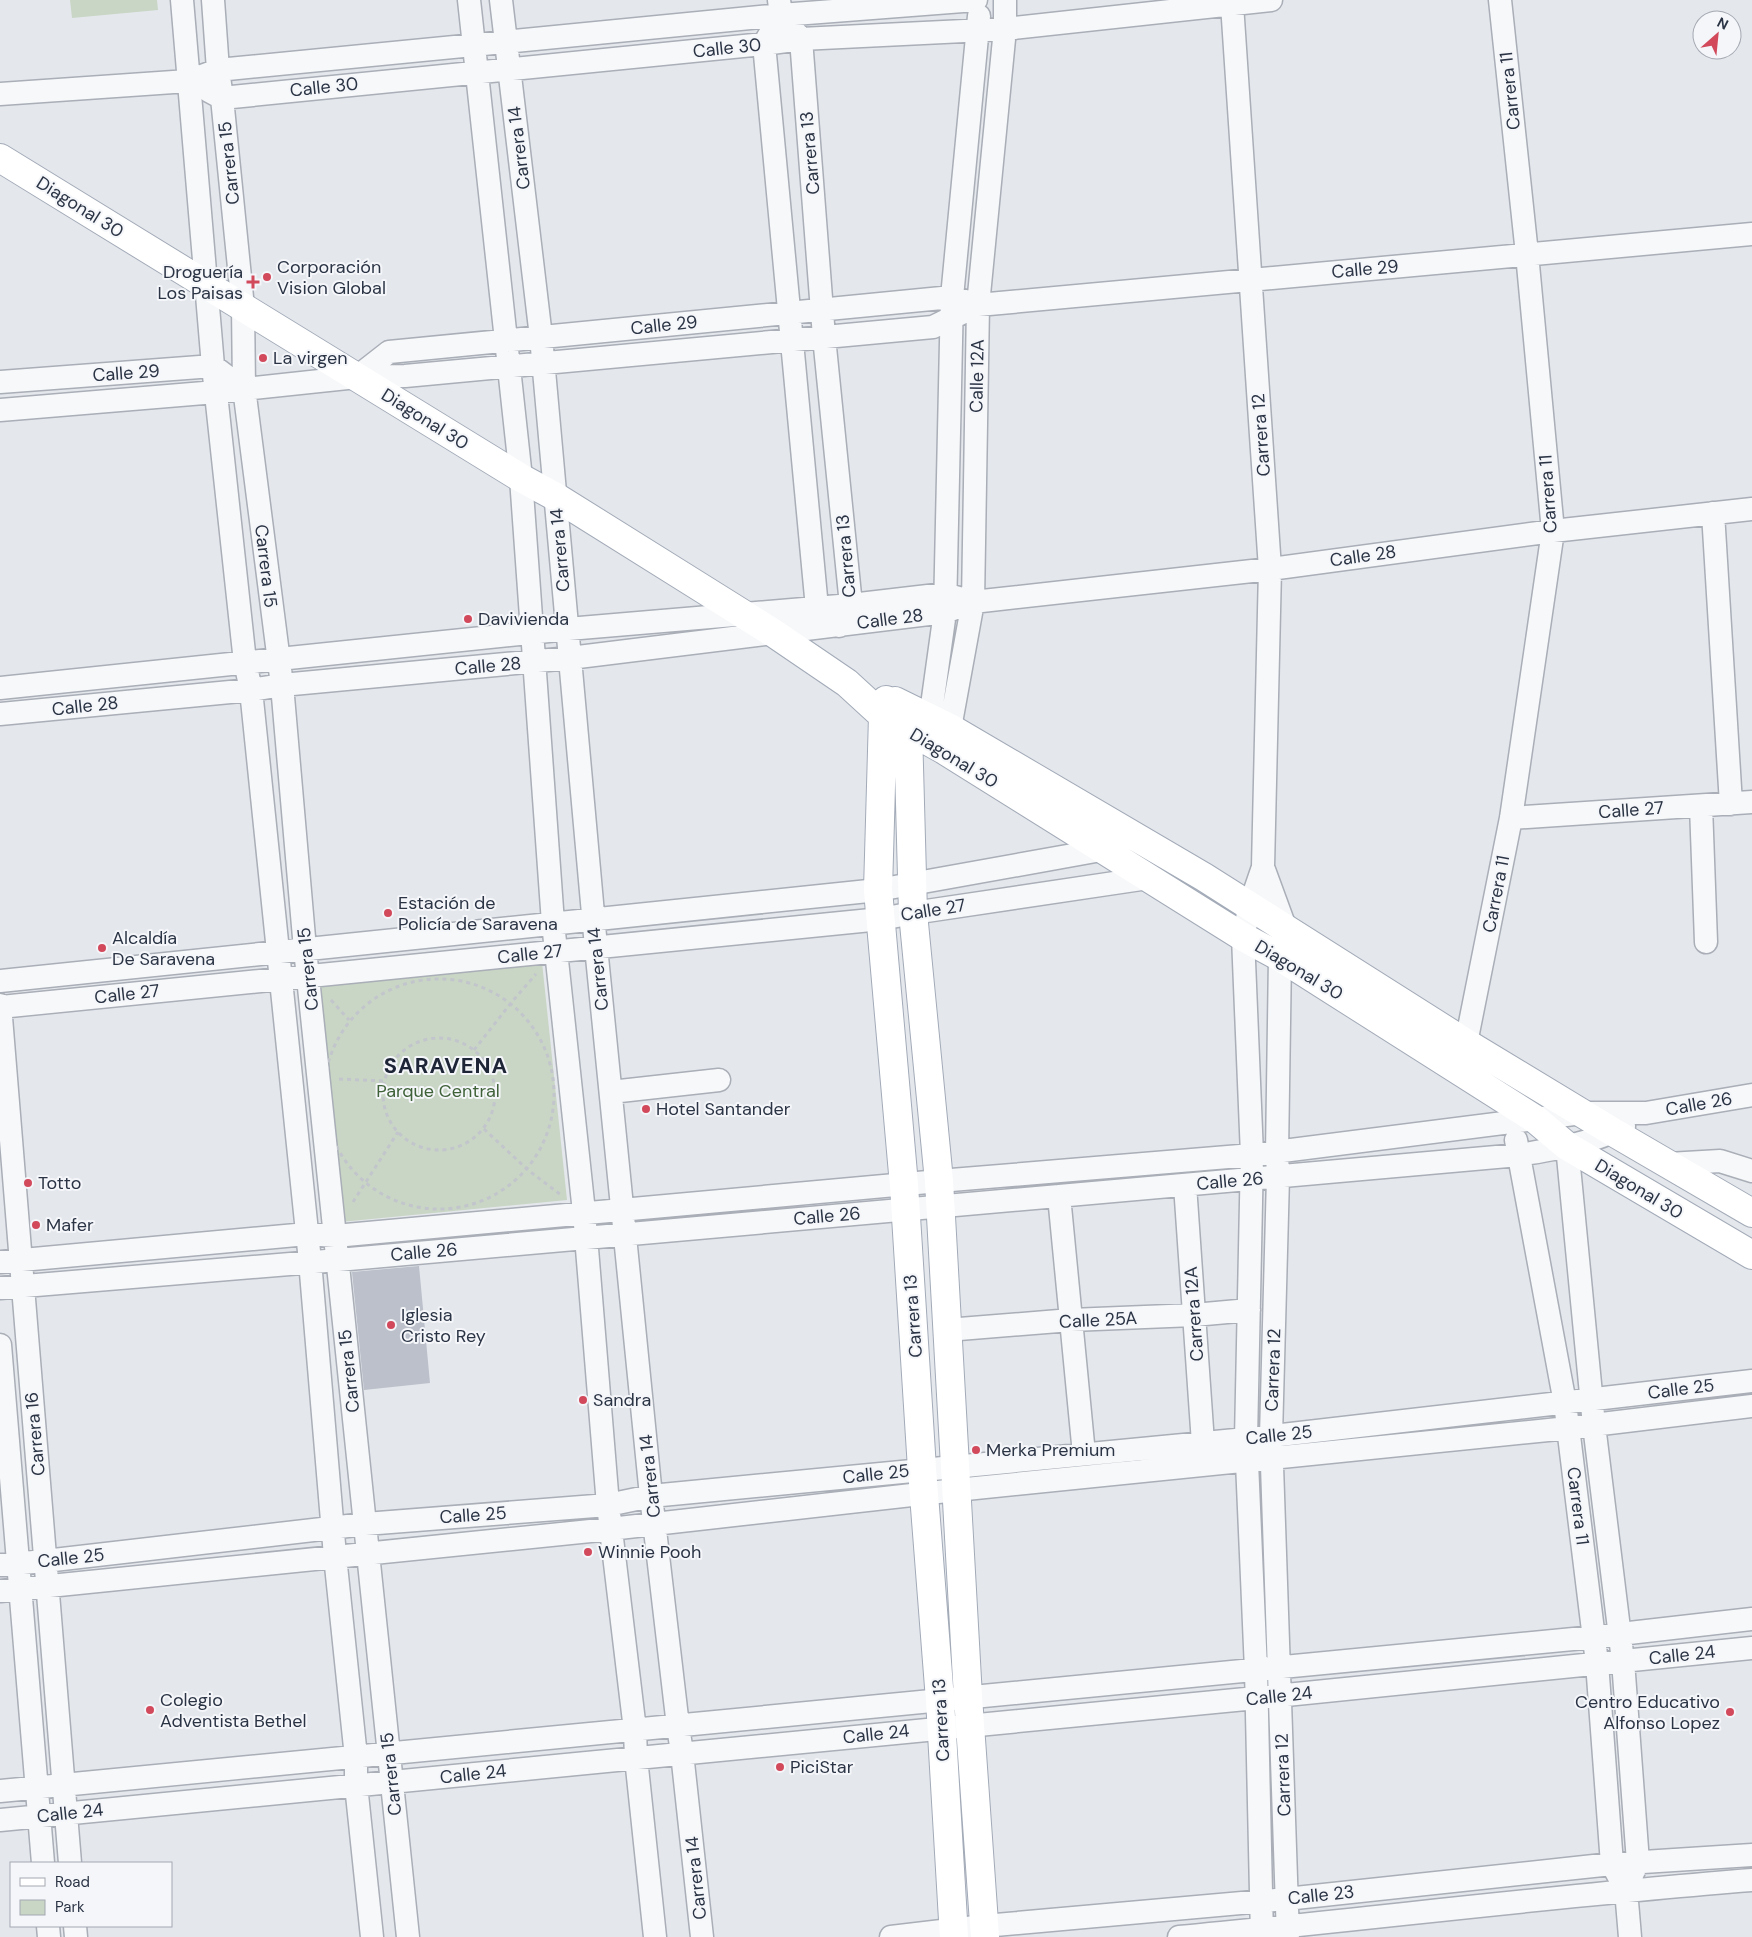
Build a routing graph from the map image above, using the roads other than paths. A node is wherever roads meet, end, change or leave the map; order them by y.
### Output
1 (182, 0) edge
2 (213, 0) edge
3 (469, 0) edge
4 (501, 0) edge
5 (976, 0) edge
6 (981, 0) edge
7 (1005, 0) edge
8 (1271, 0) edge
9 (1500, 0) edge
10 (1231, 1) edge
11 (780, 8) edge
12 (1006, 29) junction
13 (978, 31) junction
14 (801, 39) junction
15 (505, 42) junction
16 (764, 44) junction
17 (472, 45) junction
18 (510, 68) junction
19 (218, 70) junction
20 (476, 72) junction
21 (188, 81) junction
22 (0, 94) edge
23 (222, 98) junction
24 (0, 158) edge
25 (1752, 234) edge
26 (1527, 254) junction
27 (1250, 280) junction
28 (206, 284) junction
29 (978, 305) junction
30 (243, 307) junction
31 (951, 308) junction
32 (822, 309) junction
33 (790, 312) junction
34 (541, 337) junction
35 (824, 337) junction
36 (793, 339) junction
37 (507, 340) junction
38 (544, 362) junction
39 (213, 366) junction
40 (509, 366) junction
41 (357, 377) junction
42 (0, 382) edge
43 (244, 388) junction
44 (216, 392) junction
45 (0, 410) edge
46 (521, 478) junction
47 (556, 497) junction
48 (1752, 509) edge
49 (1714, 513) junction
50 (1553, 531) junction
51 (1270, 568) junction
52 (973, 602) junction
53 (945, 603) junction
54 (851, 605) junction
55 (817, 608) junction
56 (745, 616) junction
57 (839, 626) junction
58 (568, 629) junction
59 (533, 633) junction
60 (775, 634) junction
61 (570, 658) junction
62 (278, 659) junction
63 (246, 662) junction
64 (534, 662) junction
65 (282, 684) junction
66 (0, 688) edge
67 (251, 690) junction
68 (0, 714) edge
69 (917, 724) junction
70 (1742, 803) edge
71 (1701, 806) junction
72 (1511, 818) junction
73 (1101, 850) junction
74 (1263, 867) junction
75 (1148, 878) junction
76 (913, 882) junction
77 (878, 890) junction
78 (1250, 905) junction
79 (913, 912) junction
80 (594, 919) junction
81 (881, 919) junction
82 (553, 923) junction
83 (1285, 927) junction
84 (1243, 937) junction
85 (1706, 942) dead end
86 (596, 947) junction
87 (305, 949) junction
88 (556, 951) junction
89 (278, 953) junction
90 (1280, 956) junction
91 (308, 976) junction
92 (280, 979) junction
93 (0, 981) edge
94 (0, 1006) edge
95 (1466, 1043) junction
96 (719, 1080) dead end
97 (611, 1092) junction
98 (1752, 1095) edge
99 (1646, 1113) junction
100 (1582, 1114) junction
101 (1524, 1121) junction
102 (1613, 1132) junction
103 (1567, 1146) junction
104 (1277, 1153) junction
105 (1252, 1155) junction
106 (1519, 1155) junction
107 (1668, 1164) junction
108 (1752, 1171) edge
109 (1278, 1177) junction
110 (1252, 1179) junction
111 (1185, 1185) junction
112 (939, 1194) junction
113 (1059, 1196) junction
114 (905, 1197) junction
115 (622, 1209) junction
116 (584, 1212) junction
117 (1752, 1213) edge
118 (625, 1233) junction
119 (307, 1234) junction
120 (335, 1236) junction
121 (586, 1236) junction
122 (1752, 1255) edge
123 (338, 1260) junction
124 (10, 1261) edge
125 (310, 1261) junction
126 (23, 1286) junction
127 (0, 1288) edge
128 (1249, 1310) junction
129 (1194, 1315) junction
130 (1071, 1320) junction
131 (947, 1330) junction
132 (0, 1346) edge
133 (1752, 1381) edge
134 (1591, 1400) junction
135 (1566, 1403) junction
136 (1752, 1406) edge
137 (1594, 1425) junction
138 (1568, 1428) junction
139 (1271, 1436) junction
140 (1246, 1439) junction
141 (1203, 1443) junction
142 (1084, 1454) junction
143 (1272, 1459) junction
144 (1247, 1462) junction
145 (955, 1478) junction
146 (923, 1482) junction
147 (651, 1496) junction
148 (608, 1505) junction
149 (654, 1522) junction
150 (365, 1524) junction
151 (334, 1527) junction
152 (610, 1529) junction
153 (367, 1554) junction
154 (335, 1556) junction
155 (46, 1561) junction
156 (9, 1564) edge
157 (47, 1585) junction
158 (10, 1590) edge
159 (1752, 1619) edge
160 (1620, 1634) junction
161 (1594, 1637) junction
162 (1752, 1648) edge
163 (1623, 1661) junction
164 (1597, 1663) junction
165 (1278, 1668) junction
166 (1256, 1670) junction
167 (1280, 1695) junction
168 (968, 1698) junction
169 (1256, 1698) junction
170 (940, 1700) junction
171 (970, 1725) junction
172 (678, 1726) junction
173 (941, 1728) junction
174 (635, 1730) junction
175 (682, 1753) junction
176 (388, 1754) junction
177 (356, 1757) junction
178 (636, 1758) junction
179 (392, 1782) junction
180 (64, 1785) junction
181 (356, 1785) junction
182 (36, 1788) junction
183 (0, 1791) edge
184 (66, 1814) junction
185 (39, 1816) junction
186 (0, 1820) edge
187 (1752, 1855) edge
188 (43, 1862) edge
189 (70, 1862) edge
190 (1638, 1862) junction
191 (1612, 1864) junction
192 (1752, 1880) edge
193 (1626, 1890) junction
194 (1286, 1899) junction
195 (1260, 1901) junction
196 (985, 1931) edge
197 (1288, 1932) edge
198 (954, 1933) edge
199 (1262, 1933) edge
200 (372, 1937) edge
201 (408, 1937) edge
202 (655, 1937) edge
203 (702, 1937) edge
204 (891, 1937) edge
205 (1179, 1937) edge
206 (1630, 1937) edge

1 - 21 street, Carrera 15
2 - 19 street, Carrera 15
3 - 17 street, Carrera 14
4 - 15 street, Carrera 14
5 - 11 street, Calle 30
6 - 13 street, Calle 12A
7 - 12 street, Calle 12A
8 - 10 street, Calle 30
9 - 26 street, Carrera 11
10 - 12 street, Calle 30
10 - 27 street, Carrera 12
11 - 14 street
11 - 15 street, Calle 30
11 - 16 street
12 - 13 street, Calle 30
12 - 29 street, Calle 12A
13 - 14 street, Calle 30
13 - 31 street, Calle 12A
14 - 16 street, Calle 30
14 - 32 street, Carrera 13
15 - 17 street, Calle 30
15 - 18 street, Carrera 14
16 - 18 street, Calle 30
16 - 33 street, Carrera 13
17 - 19 street, Calle 30
17 - 20 street, Carrera 14
18 - 20 street, Calle 30
18 - 34 street, Carrera 14
19 - 21 street, Calle 30
19 - 23 street, Carrera 15
20 - 23 street, Calle 30
20 - 37 street, Carrera 14
21 - 22 street, Calle 30
21 - 23 street
21 - 28 street, Carrera 15
23 - 30 street, Carrera 15
24 - 28 main road, Diagonal 30
25 - 26 street, Calle 29
26 - 27 street, Calle 29
26 - 50 street, Carrera 11
27 - 29 street, Calle 29
27 - 51 street, Carrera 12
28 - 30 main road, Diagonal 30
28 - 39 street, Carrera 15
29 - 31 street, Calle 29
29 - 52 street, Calle 12A
30 - 41 main road, Diagonal 30
30 - 43 street, Carrera 15
31 - 32 street, Calle 29
31 - 35 street, Calle 29
31 - 53 street, Calle 12A
32 - 33 street, Calle 29
32 - 35 street, Carrera 13
33 - 34 street, Calle 29
33 - 36 street, Carrera 13
34 - 37 street, Calle 29
34 - 38 street, Carrera 14
35 - 36 street, Calle 29
35 - 54 street, Carrera 13
36 - 38 street, Calle 29
36 - 55 street, Carrera 13
37 - 40 street, Carrera 14
37 - 41 street, Calle 29
38 - 40 street, Calle 29
38 - 47 street, Carrera 14
39 - 42 street, Calle 29
39 - 43 street
39 - 44 street, Carrera 15
40 - 41 street, Calle 29
40 - 46 street, Carrera 14
41 - 43 street, Calle 29
41 - 46 main road, Diagonal 30
43 - 44 street, Calle 29
43 - 62 street, Carrera 15
44 - 45 street, Calle 29
44 - 63 street, Carrera 15
46 - 47 main road, Diagonal 30
46 - 59 street, Carrera 14
47 - 56 main road, Diagonal 30
47 - 58 street, Carrera 14
48 - 49 street, Calle 28
49 - 50 street, Calle 28
49 - 70 street
50 - 51 street, Calle 28
50 - 72 street, Carrera 11
51 - 52 street, Calle 28
51 - 74 street, Carrera 12
52 - 53 street, Calle 28
52 - 69 street, Calle 12A
53 - 54 street, Calle 28
53 - 57 street, Calle 28
53 - 69 street, Calle 12A
54 - 55 street, Calle 28
54 - 57 street, Carrera 13
55 - 56 street, Calle 28
55 - 57 street, Carrera 13
56 - 58 street, Calle 28
56 - 60 main road, Diagonal 30
57 - 60 street, Calle 28
58 - 59 street, Calle 28
58 - 61 street, Carrera 14
59 - 62 street, Calle 28
59 - 64 street, Carrera 14
60 - 61 street, Calle 28
60 - 69 main road, Diagonal 30
61 - 64 street, Calle 28
61 - 80 street, Carrera 14
62 - 63 street, Calle 28
62 - 65 street, Carrera 15
63 - 66 street, Calle 28
63 - 67 street, Carrera 15
64 - 65 street, Calle 28
64 - 82 street, Carrera 14
65 - 67 street, Calle 28
65 - 87 street, Carrera 15
67 - 68 street, Calle 28
67 - 89 street, Carrera 15
69 - 73 main road, Diagonal 30
69 - 76 main road, Carrera 13
69 - 77 main road, Carrera 13
69 - 78 main road, Diagonal 30
70 - 71 street, Calle 27
71 - 72 street, Calle 27
71 - 85 street
72 - 95 street, Carrera 11
73 - 75 main road, Diagonal 30
73 - 76 street, Calle 27
74 - 78 street, Carrera 12
74 - 83 street, Carrera 12
75 - 79 street, Calle 27
75 - 84 main road, Diagonal 30
76 - 77 street, Calle 27
76 - 79 main road, Carrera 13
77 - 80 street, Calle 27
77 - 81 main road, Carrera 13
78 - 83 main road, Diagonal 30
78 - 84 street, Carrera 12
79 - 81 street, Calle 27
79 - 112 main road, Carrera 13
80 - 82 street, Calle 27
80 - 86 street, Carrera 14
81 - 86 street, Calle 27
81 - 114 main road, Carrera 13
82 - 87 street, Calle 27
82 - 88 street, Carrera 14
83 - 90 street, Carrera 12
83 - 95 main road, Diagonal 30
84 - 90 main road, Diagonal 30
84 - 105 street, Carrera 12
86 - 88 street, Calle 27
86 - 97 street, Carrera 14
87 - 89 street, Calle 27
87 - 91 street, Carrera 15
88 - 91 street, Calle 27
88 - 116 street, Carrera 14
89 - 92 street, Carrera 15
89 - 93 street, Calle 27
90 - 101 main road, Diagonal 30
90 - 104 street, Carrera 12
91 - 92 street, Calle 27
91 - 120 street, Carrera 15
92 - 94 street, Calle 27
92 - 119 street, Carrera 15
94 - 124 street, Carrera 16
95 - 100 main road, Diagonal 30
96 - 97 street
97 - 115 street, Carrera 14
98 - 99 street, Calle 26
99 - 100 street, Calle 26
99 - 102 street, Calle 26
100 - 101 street, Calle 26
100 - 102 main road, Diagonal 30
101 - 103 main road, Diagonal 30
101 - 104 street, Calle 26
101 - 106 street, Carrera 11
102 - 103 street, Calle 26
102 - 107 main road, Diagonal 30
103 - 106 street, Calle 26
103 - 122 main road, Diagonal 30
103 - 134 street, Carrera 11
104 - 105 street, Calle 26
104 - 109 street, Carrera 12
105 - 110 street, Carrera 12
105 - 112 street, Calle 26
106 - 109 street, Calle 26
106 - 135 street, Carrera 11
107 - 108 street
107 - 117 main road, Diagonal 30
109 - 110 street, Calle 26
109 - 139 street, Carrera 12
110 - 111 street, Calle 26
110 - 128 street, Carrera 12
111 - 113 street, Calle 26
111 - 129 street, Carrera 12A
112 - 113 street, Calle 26
112 - 114 street, Calle 26
112 - 131 main road, Carrera 13
113 - 130 street
114 - 115 street, Calle 26
114 - 118 street, Calle 26
114 - 146 main road, Carrera 13
115 - 116 street, Calle 26
115 - 118 street, Carrera 14
116 - 120 street, Calle 26
116 - 121 street, Carrera 14
118 - 121 street, Calle 26
118 - 147 street, Carrera 14
119 - 120 street, Calle 26
119 - 124 street, Calle 26
119 - 125 street, Carrera 15
120 - 123 street, Carrera 15
121 - 123 street, Calle 26
121 - 148 street, Carrera 14
123 - 125 street, Calle 26
123 - 150 street, Carrera 15
124 - 126 street, Carrera 16
125 - 126 street, Calle 26
125 - 151 street, Carrera 15
126 - 127 street, Calle 26
126 - 155 street, Carrera 16
128 - 129 street, Calle 25A
128 - 140 street, Carrera 12
129 - 130 street, Calle 25A
129 - 141 street, Carrera 12A
130 - 131 street, Calle 25A
130 - 142 street
131 - 145 main road, Carrera 13
132 - 156 street, Carrera 16
133 - 134 street, Calle 25
134 - 135 street, Calle 25
134 - 137 street, Carrera 11
135 - 138 street, Carrera 11
135 - 139 street, Calle 25
136 - 137 street, Calle 25
137 - 138 street, Calle 25
137 - 160 street, Carrera 11
138 - 143 street, Calle 25
138 - 161 street, Carrera 11
139 - 140 street, Calle 25
139 - 143 street, Carrera 12
140 - 141 street, Calle 25
140 - 144 street, Carrera 12
141 - 142 street, Calle 25
142 - 145 street, Calle 25
143 - 144 street, Calle 25
143 - 165 street, Carrera 12
144 - 145 street, Calle 25
144 - 166 street, Carrera 12
145 - 146 street, Calle 25
145 - 168 main road, Carrera 13
146 - 147 street, Calle 25
146 - 149 street, Calle 25
146 - 170 main road, Carrera 13
147 - 148 street, Calle 25
147 - 149 street, Carrera 14
148 - 150 street, Calle 25
148 - 152 street, Carrera 14
149 - 152 street, Calle 25
149 - 172 street, Carrera 14
150 - 151 street, Calle 25
150 - 153 street, Carrera 15
151 - 154 street, Carrera 15
151 - 155 street, Calle 25
152 - 153 street, Calle 25
152 - 174 street, Carrera 14
153 - 154 street, Calle 25
153 - 176 street, Carrera 15
154 - 157 street, Calle 25
154 - 177 street, Carrera 15
155 - 156 street, Calle 25
155 - 157 street, Carrera 16
156 - 158 street, Carrera 16
157 - 158 street, Calle 25
157 - 180 street, Carrera 16
158 - 182 street, Carrera 16
159 - 160 street, Calle 24
160 - 161 street, Calle 24
160 - 163 street, Carrera 11
161 - 164 street, Carrera 11
161 - 165 street, Calle 24
162 - 163 street, Calle 24
163 - 164 street, Calle 24
163 - 190 street, Carrera 11
164 - 167 street, Calle 24
164 - 191 street, Carrera 11
165 - 166 street, Calle 24
165 - 167 street, Carrera 12
166 - 168 street, Calle 24
166 - 169 street, Carrera 12
167 - 169 street, Calle 24
167 - 194 street, Carrera 12
168 - 170 street, Calle 24
168 - 171 main road, Carrera 13
169 - 171 street, Calle 24
169 - 195 street, Carrera 12
170 - 172 street, Calle 24
170 - 173 main road, Carrera 13
171 - 173 street, Calle 24
171 - 196 main road, Carrera 13
172 - 174 street, Calle 24
172 - 175 street, Carrera 14
173 - 175 street, Calle 24
173 - 198 main road, Carrera 13
174 - 176 street, Calle 24
174 - 178 street, Carrera 14
175 - 178 street, Calle 24
175 - 203 street, Carrera 14
176 - 177 street, Calle 24
176 - 179 street, Carrera 15
177 - 180 street, Calle 24
177 - 181 street, Carrera 15
178 - 179 street, Calle 24
178 - 202 street, Carrera 14
179 - 181 street, Calle 24
179 - 201 street, Carrera 15
180 - 182 street, Calle 24
180 - 184 street, Carrera 16
181 - 184 street, Calle 24
181 - 200 street, Carrera 15
182 - 183 street, Calle 24
182 - 185 street, Carrera 16
184 - 185 street, Calle 24
184 - 189 street, Carrera 16
185 - 186 street, Calle 24
185 - 188 street, Carrera 16
187 - 190 street, Calle 23
190 - 191 street, Calle 23
190 - 193 street, Carrera 11
191 - 193 street, Carrera 11
191 - 194 street, Calle 23
192 - 193 street, Calle 23
193 - 197 street, Calle 23
193 - 206 street, Carrera 11
194 - 195 street, Calle 23
194 - 197 street, Carrera 12
195 - 196 street, Calle 23
195 - 199 street, Carrera 12
196 - 198 street, Calle 23
197 - 199 street, Calle 23
198 - 204 street, Calle 23
199 - 205 street, Calle 23

